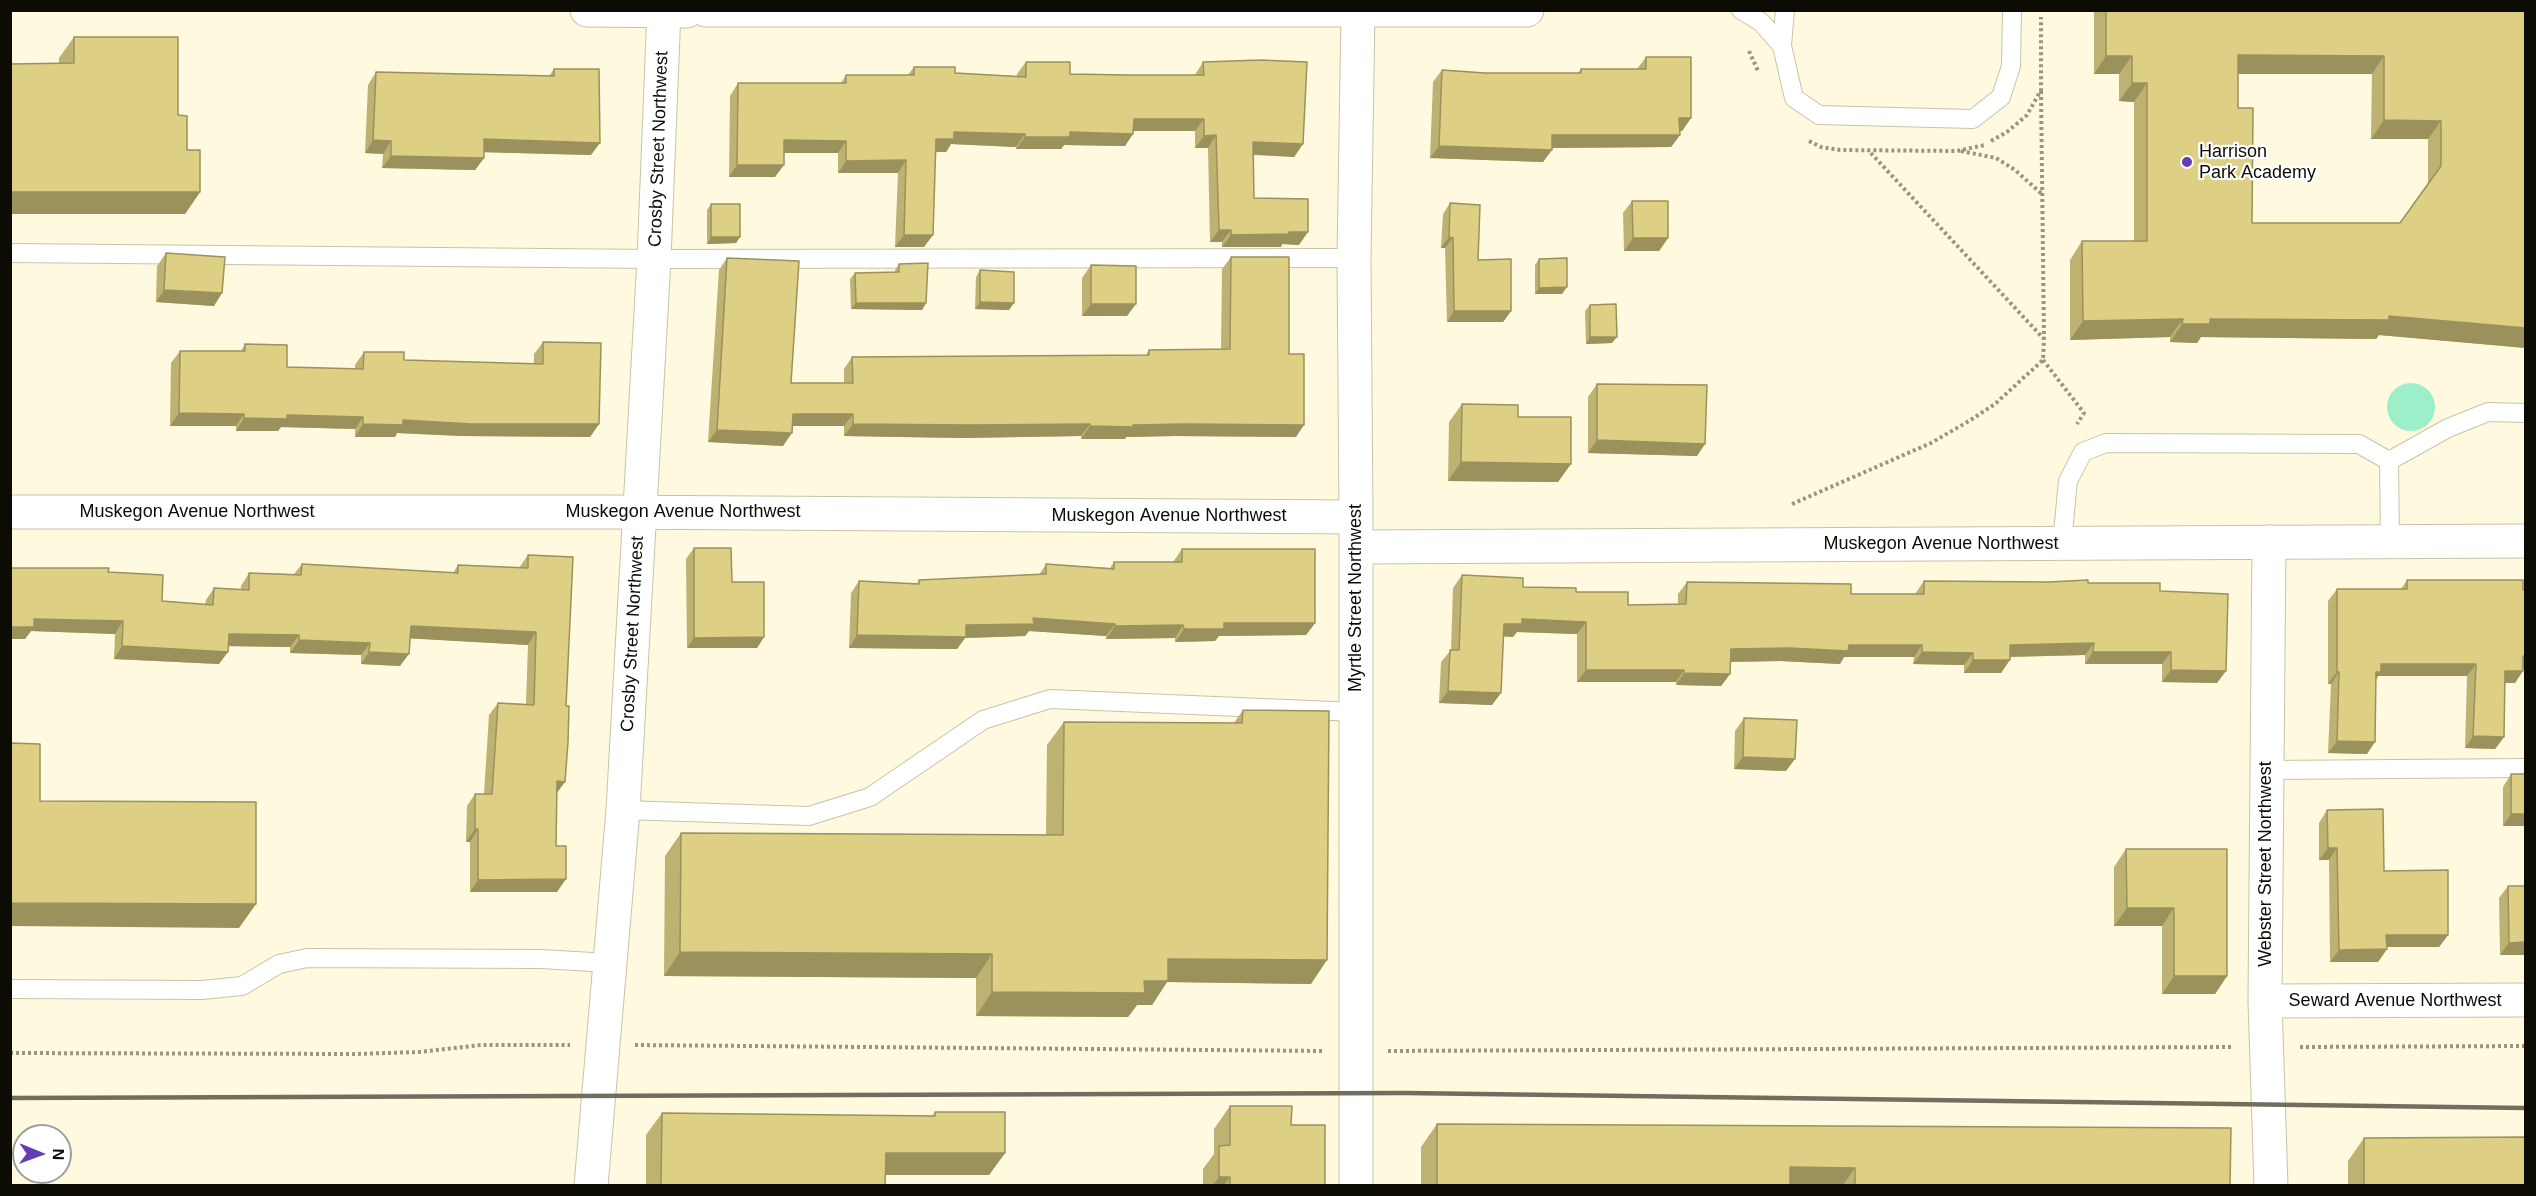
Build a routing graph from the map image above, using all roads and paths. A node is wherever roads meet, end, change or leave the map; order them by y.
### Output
1 (586, 10) edge
2 (706, 10) edge
3 (1527, 10) edge
4 (1740, 10) edge
5 (1785, 10) edge
6 (2012, 10) edge
7 (664, 11) edge
8 (1358, 12) edge
9 (1782, 46) junction
10 (2041, 90) dead end
11 (1868, 150) dead end
12 (1957, 151) dead end
13 (2042, 195) junction
14 (10, 253) edge
15 (1354, 258) junction
16 (654, 259) junction
17 (2044, 339) junction
18 (2043, 360) junction
19 (2526, 413) edge
20 (2074, 429) dead end
21 (2389, 461) junction
22 (1792, 504) dead end
23 (10, 512) edge
24 (639, 512) junction
25 (1356, 532) junction
26 (2526, 541) edge
27 (2269, 542) junction
28 (2390, 542) junction
29 (2062, 543) junction
30 (1357, 712) junction
31 (2526, 768) edge
32 (2267, 770) junction
33 (623, 810) junction
34 (609, 963) junction
35 (10, 989) edge
36 (2526, 1000) edge
37 (2265, 1001) junction
38 (602, 1045) junction
39 (2526, 1046) edge
40 (2268, 1047) junction
41 (1357, 1051) junction
42 (10, 1053) edge
43 (591, 1185) edge
44 (1356, 1185) edge
45 (2271, 1185) edge

1 - 7 street
2 - 7 street
2 - 8 street
3 - 8 street
4 - 9 lane
5 - 9 lane
6 - 9 lane
7 - 16 street, Crosby Street Northwest
8 - 15 street, Myrtle Street Northwest
10 - 13 path
11 - 17 path
12 - 13 path
13 - 17 path
14 - 16 lane
15 - 16 lane
15 - 25 street, Myrtle Street Northwest
16 - 24 street, Crosby Street Northwest
17 - 18 path
18 - 20 path
18 - 22 path
19 - 21 lane
21 - 28 lane
21 - 29 lane
23 - 24 street, Muskegon Avenue Northwest
24 - 25 street, Muskegon Avenue Northwest
24 - 33 street, Crosby Street Northwest
25 - 29 street, Muskegon Avenue Northwest
25 - 30 street, Myrtle Street Northwest
26 - 28 street, Muskegon Avenue Northwest
27 - 28 street, Muskegon Avenue Northwest
27 - 29 street, Muskegon Avenue Northwest
27 - 32 street, Webster Street Northwest
30 - 33 lane
30 - 41 street, Myrtle Street Northwest
31 - 32 lane
32 - 37 street, Webster Street Northwest
33 - 34 street, Crosby Street Northwest
34 - 35 lane
34 - 38 street, Crosby Street Northwest
36 - 37 street, Seward Avenue Northwest
37 - 40 street, Webster Street Northwest
38 - 41 path
38 - 42 path
38 - 43 street, Crosby Street Northwest
39 - 40 path
40 - 41 path
40 - 45 street, Webster Street Northwest
41 - 44 street, Myrtle Street Northwest

